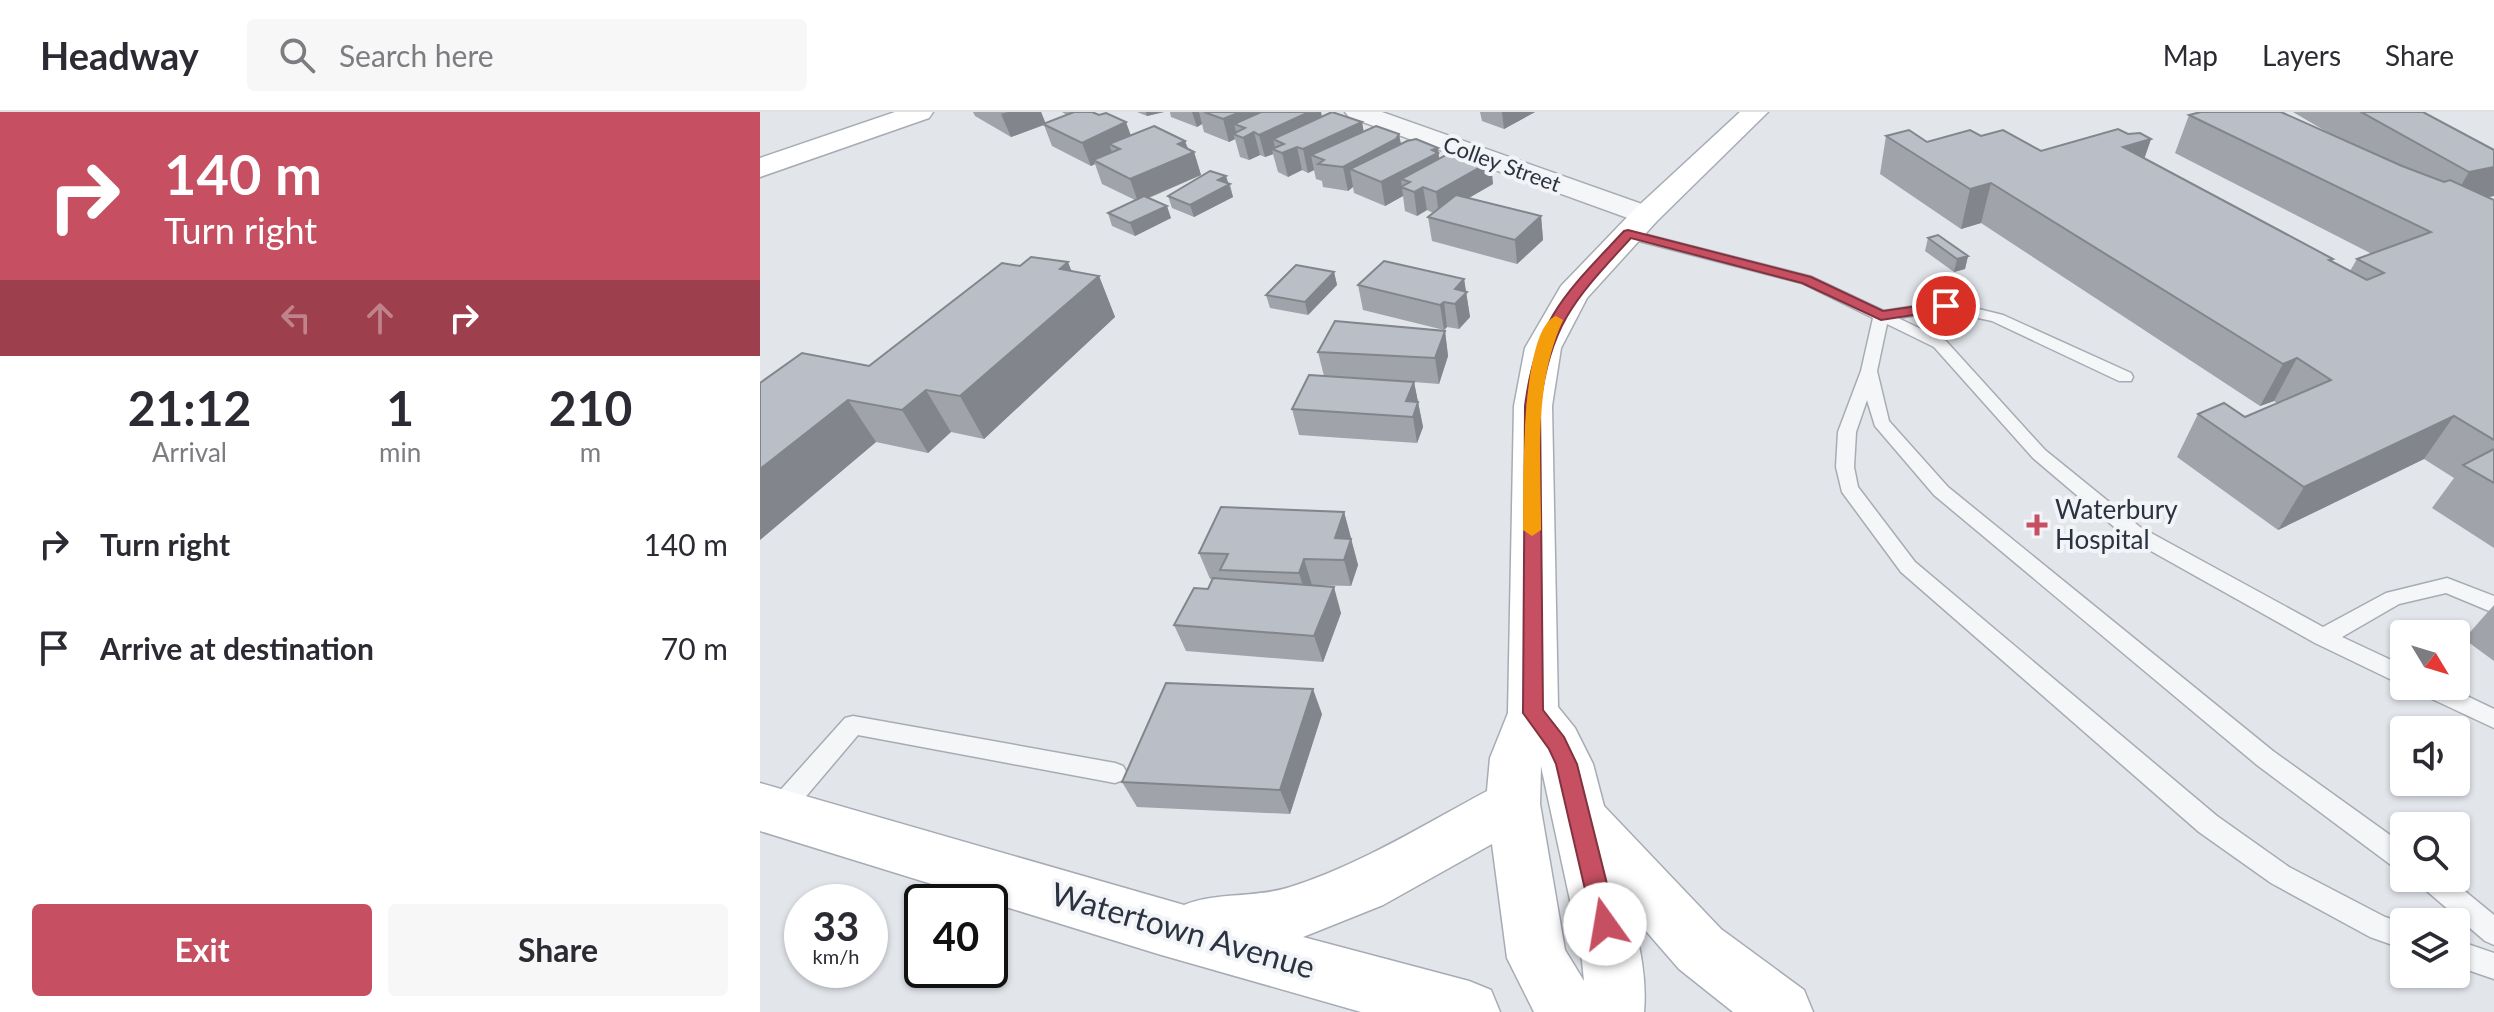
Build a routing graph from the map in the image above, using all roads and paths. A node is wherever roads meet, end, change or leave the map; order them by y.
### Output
1 (1358, 112) edge
2 (900, 114) edge
3 (1747, 115) edge
4 (760, 168) edge
5 (1637, 224) junction
6 (1881, 316) junction
7 (1869, 371) junction
8 (2125, 377) dead end
9 (2494, 605) edge
10 (2323, 637) junction
11 (2390, 669) edge
12 (2454, 700) edge
13 (1533, 713) junction
14 (2494, 719) edge
15 (1115, 773) dead end
16 (1513, 804) junction
17 (769, 809) edge
18 (1580, 818) junction
19 (2390, 849) edge
20 (2447, 892) edge
21 (1158, 926) junction
22 (2390, 932) edge
23 (2494, 932) edge
24 (2470, 958) edge
25 (2494, 966) edge
26 (1469, 1012) edge
27 (1567, 1012) edge
28 (1613, 1012) edge
29 (1782, 1012) edge

1 - 5 street, Colley Street
2 - 4 street
3 - 5 street
5 - 6 lane
5 - 13 street
6 - 7 lane
6 - 8 lane
6 - 10 lane
7 - 19 lane
7 - 22 lane
9 - 10 lane
10 - 11 lane
12 - 14 lane
13 - 16 street
13 - 18 street
15 - 17 lane
16 - 21 street
16 - 27 street
17 - 21 street, Watertown Avenue
18 - 28 street
18 - 29 street
20 - 23 lane
21 - 26 street, Watertown Avenue
24 - 25 lane

